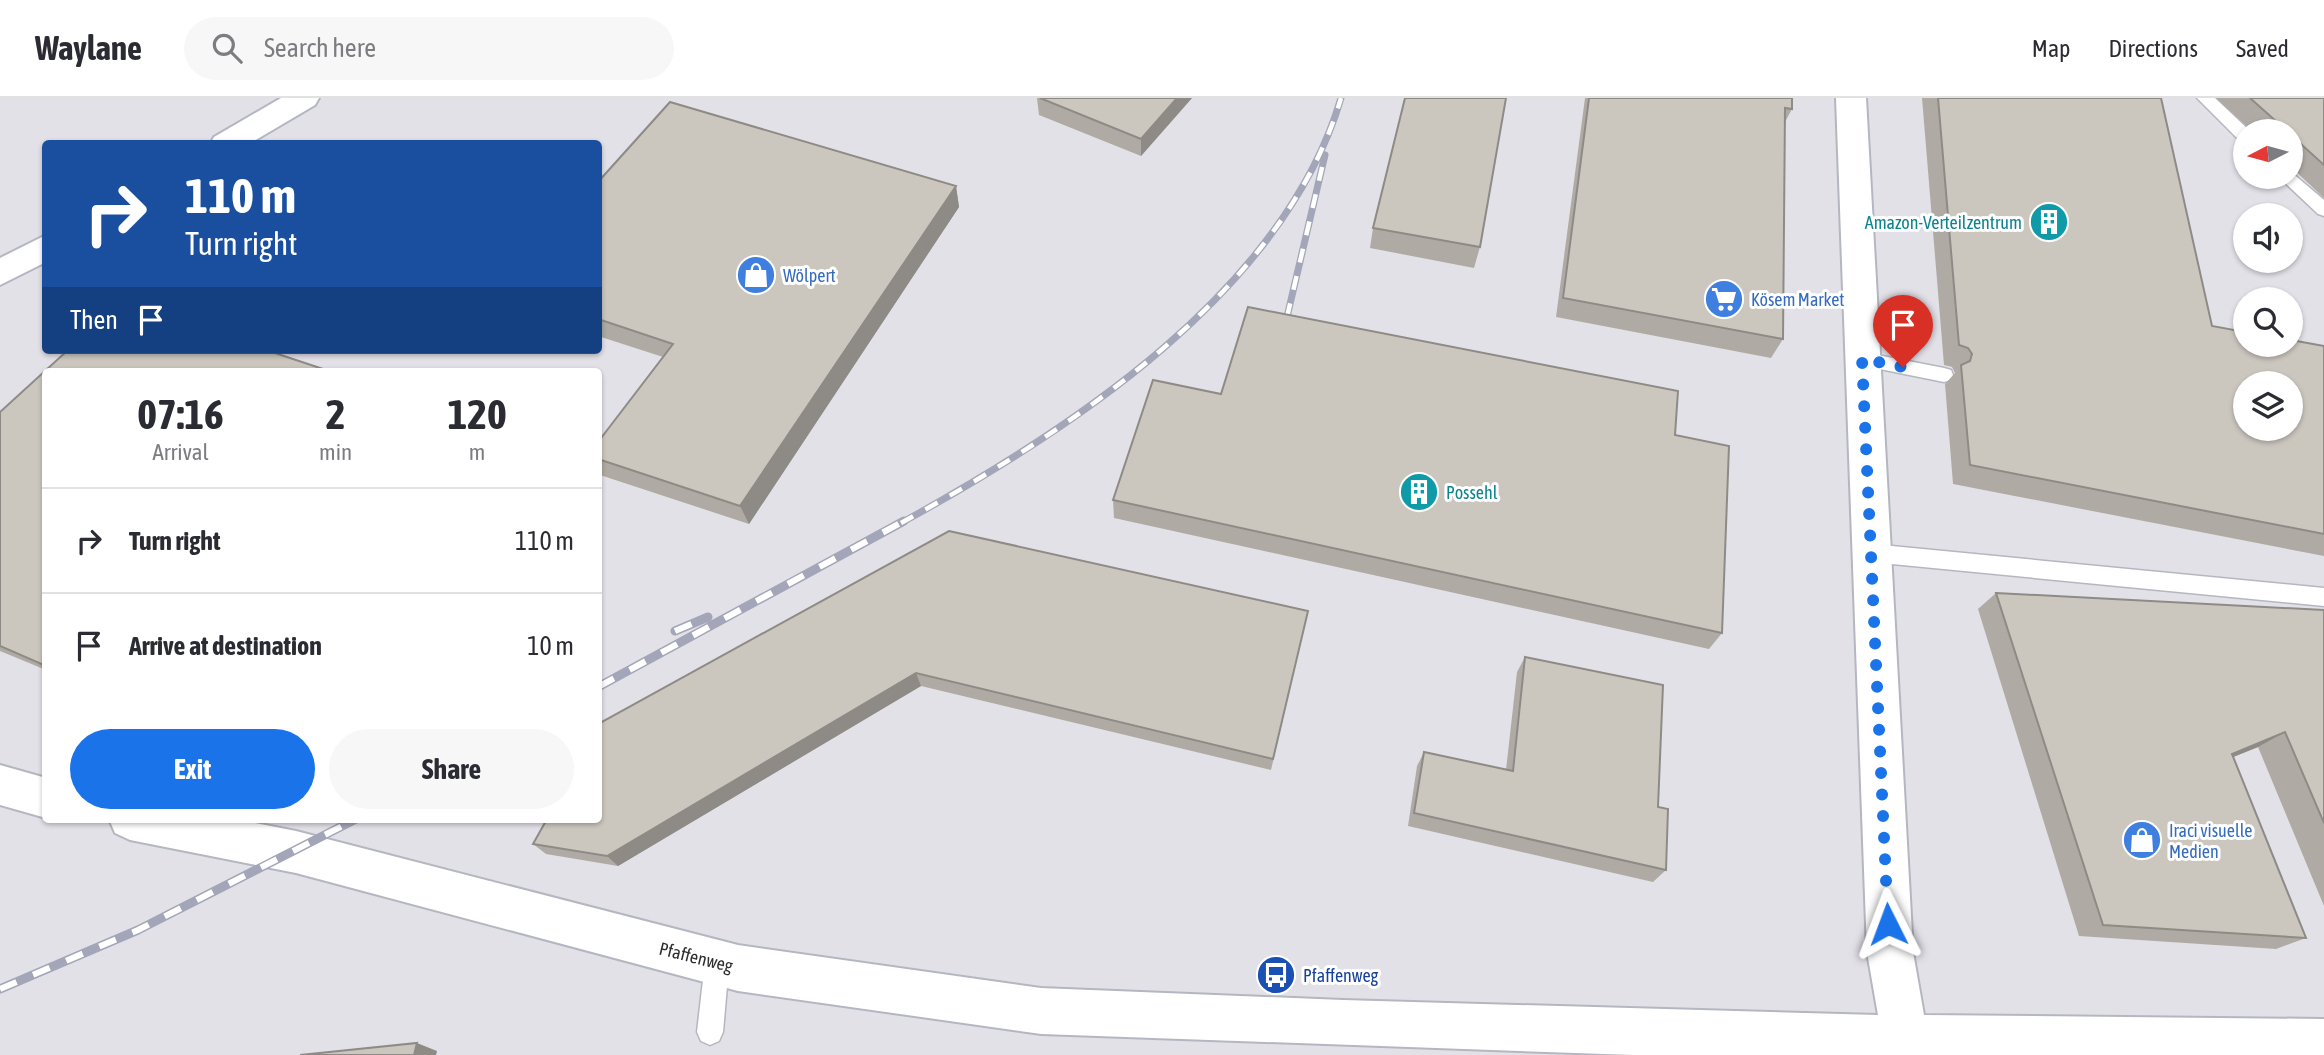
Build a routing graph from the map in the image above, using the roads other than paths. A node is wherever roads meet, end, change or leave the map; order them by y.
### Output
1 (304, 98) edge
2 (1851, 98) edge
3 (2205, 98) edge
4 (2233, 125) edge
5 (232, 140) edge
6 (2302, 189) edge
7 (2324, 210) edge
8 (42, 249) edge
9 (0, 274) edge
10 (1862, 359) junction
11 (1944, 375) dead end
12 (1871, 553) junction
13 (2324, 597) edge
14 (0, 785) edge
15 (42, 797) edge
16 (150, 823) edge
17 (717, 963) junction
18 (710, 1032) dead end
19 (2324, 1042) edge
20 (1906, 1047) edge

1 - 5 street
2 - 10 street
3 - 4 lane
6 - 7 lane
8 - 9 street
10 - 11 lane
10 - 12 street
12 - 13 lane
12 - 20 street
14 - 15 street
16 - 17 street, Pfaffenweg
17 - 18 lane
17 - 20 street, Pfaffenweg
19 - 20 street, Pfaffenweg

